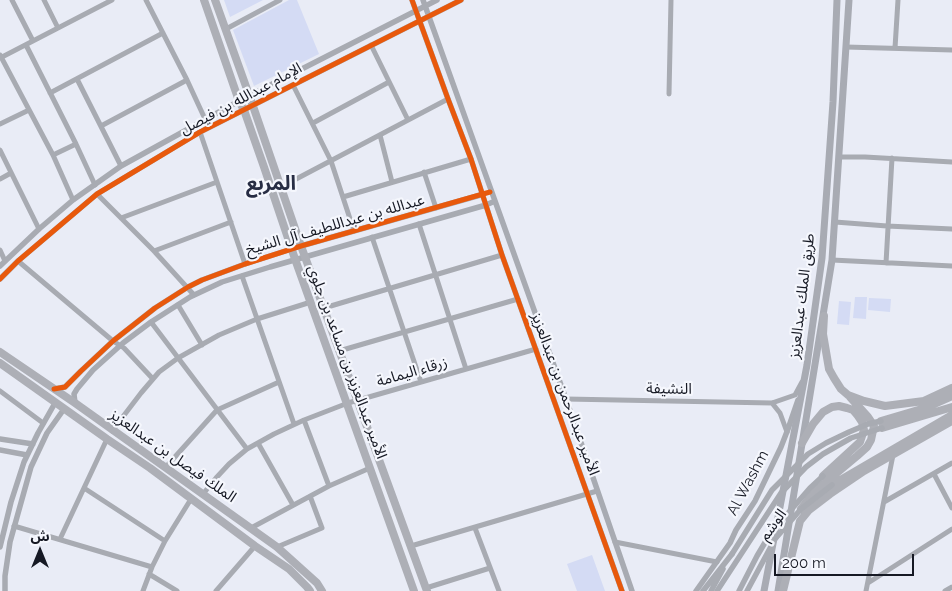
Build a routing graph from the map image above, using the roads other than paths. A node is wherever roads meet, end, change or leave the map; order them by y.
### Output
1 (12, 0) edge
2 (44, 0) edge
3 (112, 0) edge
4 (146, 0) edge
5 (204, 0) edge
6 (215, 0) edge
7 (280, 0) edge
8 (412, 0) edge
9 (437, 0) edge
10 (460, 0) edge
11 (671, 0) edge
12 (837, 0) edge
13 (849, 0) edge
14 (898, 0) edge
15 (424, 3) edge
16 (416, 10) junction
17 (429, 16) junction
18 (420, 21) junction
19 (58, 28) junction
20 (226, 29) junction
21 (163, 33) junction
22 (33, 41) junction
23 (26, 45) junction
24 (370, 46) junction
25 (846, 47) junction
26 (895, 48) junction
27 (342, 49) junction
28 (952, 50) edge
29 (0, 56) edge
30 (348, 57) junction
31 (320, 60) junction
32 (326, 68) junction
33 (77, 79) junction
34 (187, 80) junction
35 (389, 82) junction
36 (293, 85) junction
37 (50, 93) junction
38 (669, 94) dead end
39 (249, 97) junction
40 (448, 99) junction
41 (239, 101) junction
42 (253, 106) junction
43 (29, 110) junction
44 (244, 110) junction
45 (205, 119) junction
46 (408, 120) junction
47 (313, 123) junction
48 (0, 124) edge
49 (101, 126) junction
50 (200, 132) junction
51 (380, 134) junction
52 (76, 144) junction
53 (0, 150) edge
54 (53, 155) junction
55 (839, 157) junction
56 (892, 158) junction
57 (471, 159) junction
58 (331, 161) junction
59 (952, 162) edge
60 (121, 166) junction
61 (424, 172) junction
62 (12, 173) junction
63 (0, 179) edge
64 (218, 182) junction
65 (392, 182) junction
66 (95, 184) junction
67 (281, 187) junction
68 (491, 192) junction
69 (97, 194) junction
70 (482, 194) junction
71 (343, 197) junction
72 (74, 200) junction
73 (495, 201) junction
74 (486, 205) junction
75 (436, 208) junction
76 (54, 217) junction
77 (120, 218) junction
78 (231, 222) junction
79 (835, 222) junction
80 (419, 224) junction
81 (60, 225) junction
82 (888, 226) junction
83 (39, 229) junction
84 (952, 229) edge
85 (354, 231) junction
86 (372, 238) junction
87 (301, 246) junction
88 (0, 250) edge
89 (292, 250) junction
90 (154, 251) junction
91 (502, 255) junction
92 (305, 256) junction
93 (295, 259) junction
94 (832, 260) junction
95 (5, 261) junction
96 (18, 261) junction
97 (886, 263) junction
98 (245, 264) junction
99 (0, 266) edge
100 (952, 266) edge
101 (436, 275) junction
102 (242, 276) junction
103 (0, 279) edge
104 (188, 287) junction
105 (389, 289) junction
106 (194, 295) junction
107 (518, 299) junction
108 (311, 302) junction
109 (178, 305) junction
110 (324, 308) junction
111 (824, 316) junction
112 (257, 319) junction
113 (450, 319) junction
114 (151, 322) junction
115 (404, 332) junction
116 (113, 341) junction
117 (202, 345) junction
118 (119, 346) junction
119 (536, 349) junction
120 (339, 351) junction
121 (0, 352) edge
122 (178, 358) junction
123 (0, 363) edge
124 (466, 369) junction
125 (74, 378) junction
126 (804, 378) junction
127 (153, 379) junction
128 (279, 382) junction
129 (421, 382) junction
130 (82, 384) junction
131 (952, 388) edge
132 (54, 389) junction
133 (0, 391) edge
134 (848, 395) junction
135 (952, 396) edge
136 (566, 399) junction
137 (357, 401) junction
138 (55, 403) junction
139 (74, 403) junction
140 (772, 403) junction
141 (348, 404) junction
142 (952, 407) edge
143 (64, 409) junction
144 (218, 410) junction
145 (952, 415) edge
146 (304, 420) junction
147 (44, 421) junction
148 (952, 421) edge
149 (54, 424) junction
150 (294, 424) junction
151 (881, 424) junction
152 (112, 431) junction
153 (787, 432) junction
154 (0, 439) edge
155 (107, 439) junction
156 (258, 443) junction
157 (802, 443) junction
158 (32, 444) junction
159 (247, 449) junction
160 (0, 450) edge
161 (27, 455) junction
162 (893, 455) junction
163 (952, 464) edge
164 (165, 468) junction
165 (370, 468) junction
166 (934, 474) junction
167 (823, 476) joint
168 (832, 485) joint
169 (329, 486) junction
170 (84, 488) junction
171 (597, 491) junction
172 (588, 493) junction
173 (203, 494) junction
174 (310, 496) junction
175 (191, 499) junction
176 (884, 502) junction
177 (293, 505) junction
178 (952, 508) edge
179 (801, 509) junction
180 (14, 526) junction
181 (251, 528) junction
182 (475, 528) junction
183 (952, 529) edge
184 (60, 539) junction
185 (0, 542) edge
186 (10, 542) junction
187 (165, 542) junction
188 (614, 542) junction
189 (255, 546) junction
190 (410, 546) junction
191 (277, 547) junction
192 (732, 554) junction
193 (620, 556) junction
194 (610, 559) junction
195 (717, 562) junction
196 (152, 567) junction
197 (490, 568) junction
198 (149, 574) junction
199 (868, 583) junction
200 (952, 587) edge
201 (426, 590) edge
202 (5, 591) edge
203 (143, 591) edge
204 (177, 591) edge
205 (216, 591) edge
206 (310, 591) edge
207 (322, 591) edge
208 (414, 591) edge
209 (498, 591) edge
210 (622, 591) edge
211 (632, 591) edge
212 (696, 591) edge
213 (705, 591) edge
214 (711, 591) edge
215 (717, 591) edge
216 (739, 591) edge
217 (747, 591) edge
218 (764, 591) edge
219 (778, 591) edge
220 (783, 591) edge
221 (866, 591) edge
222 (945, 591) edge

1 - 22 street
2 - 19 street
3 - 19 street
4 - 21 street
5 - 41 main road, الأمير عبدالعزيز بن مساعد بن جلوي
6 - 20 main road
7 - 20 street
8 - 16 street
9 - 15 street, الإمام عبدالله بن فيصل
10 - 17 street, الإمام عبدالله بن فيصل
11 - 38 street
12 - 126 main road, طريق الملك عبدالعزيز
13 - 25 main road, طريق الملك عبدالعزيز
14 - 26 street
15 - 16 street, الإمام عبدالله بن فيصل
15 - 17 street
16 - 18 street
16 - 27 street, الإمام عبدالله بن فيصل
17 - 18 street, الإمام عبدالله بن فيصل
17 - 68 street
18 - 24 street, الإمام عبدالله بن فيصل
18 - 40 street
19 - 22 street
20 - 39 main road
21 - 33 street
21 - 34 street
22 - 23 street
23 - 29 street
23 - 37 street
24 - 30 street, الإمام عبدالله بن فيصل
24 - 35 street
25 - 26 street
25 - 55 main road, طريق الملك عبدالعزيز
26 - 28 street
27 - 30 street
27 - 31 street, الإمام عبدالله بن فيصل
29 - 43 street
30 - 32 street, الإمام عبدالله بن فيصل
31 - 32 street
31 - 39 street, الإمام عبدالله بن فيصل
32 - 36 street, الإمام عبدالله بن فيصل
33 - 37 street
33 - 49 street
34 - 45 street
34 - 49 street
35 - 46 street
35 - 47 street
36 - 42 street, الإمام عبدالله بن فيصل
36 - 47 street
37 - 52 street
39 - 41 street, الإمام عبدالله بن فيصل
39 - 42 main road
40 - 46 street
40 - 57 street
41 - 44 main road, الأمير عبدالعزيز بن مساعد بن جلوي
41 - 45 street, الإمام عبدالله بن فيصل
42 - 44 street, الإمام عبدالله بن فيصل
42 - 67 main road, الأمير عبدالعزيز بن مساعد بن جلوي
43 - 48 street
43 - 54 street
44 - 50 street, الإمام عبدالله بن فيصل
44 - 89 main road, الأمير عبدالعزيز بن مساعد بن جلوي
45 - 60 street, الإمام عبدالله بن فيصل
46 - 51 street
47 - 58 street
49 - 60 street
50 - 64 street
50 - 69 street, الإمام عبدالله بن فيصل
51 - 58 street
51 - 65 street
52 - 54 street
52 - 66 street
53 - 62 street
54 - 72 street
55 - 56 street
55 - 79 main road, طريق الملك عبدالعزيز
56 - 59 street
56 - 82 street
57 - 61 street
57 - 70 street
58 - 67 street
58 - 71 street
60 - 66 street, الإمام عبدالله بن فيصل
61 - 65 street
61 - 75 street
62 - 63 street
62 - 83 street
64 - 77 street
64 - 78 street
65 - 71 street
66 - 72 street, الإمام عبدالله بن فيصل
67 - 87 main road, الأمير عبدالعزيز بن مساعد بن جلوي
68 - 70 street, عبدالله بن عبداللطيف آل الشيخ
68 - 73 street, الأمير عبدالرحمن بن عبدالعزيز
69 - 77 street
69 - 81 street, الإمام عبدالله بن فيصل
70 - 74 street, الأمير عبدالرحمن بن عبدالعزيز
70 - 75 street, عبدالله بن عبداللطيف آل الشيخ
71 - 85 street
72 - 76 street, الإمام عبدالله بن فيصل
73 - 74 street, عبدالله بن عبداللطيف آل الشيخ
73 - 136 street, الأمير عبدالرحمن بن عبدالعزيز
74 - 80 street, عبدالله بن عبداللطيف آل الشيخ
74 - 91 street, الأمير عبدالرحمن بن عبدالعزيز
75 - 85 street, عبدالله بن عبداللطيف آل الشيخ
76 - 81 street
76 - 83 street, الإمام عبدالله بن فيصل
77 - 90 street
78 - 90 street
78 - 98 street
79 - 82 street
79 - 94 main road, طريق الملك عبدالعزيز
80 - 86 street, عبدالله بن عبداللطيف آل الشيخ
80 - 101 street
81 - 96 street, الإمام عبدالله بن فيصل
82 - 84 street
82 - 97 street
83 - 95 street, الإمام عبدالله بن فيصل
85 - 87 street, عبدالله بن عبداللطيف آل الشيخ
86 - 92 street, عبدالله بن عبداللطيف آل الشيخ
86 - 105 street
87 - 89 street, عبدالله بن عبداللطيف آل الشيخ
87 - 92 main road, الأمير عبدالعزيز بن مساعد بن جلوي
88 - 95 street
89 - 93 main road, الأمير عبدالعزيز بن مساعد بن جلوي
89 - 98 street, عبدالله بن عبداللطيف آل الشيخ
90 - 104 street
91 - 101 street
91 - 107 street, الأمير عبدالرحمن بن عبدالعزيز
92 - 93 street, عبدالله بن عبداللطيف آل الشيخ
92 - 110 main road, الأمير عبدالعزيز بن مساعد بن جلوي
93 - 102 street, عبدالله بن عبداللطيف آل الشيخ
93 - 108 main road, الأمير عبدالعزيز بن مساعد بن جلوي
94 - 97 street
94 - 111 main road, طريق الملك عبدالعزيز
95 - 99 street, الإمام عبدالله بن فيصل
96 - 103 street, الإمام عبدالله بن فيصل
96 - 116 street
97 - 100 street
98 - 104 street, عبدالله بن عبداللطيف آل الشيخ
101 - 105 street
101 - 113 street
102 - 106 street, عبدالله بن عبداللطيف آل الشيخ
102 - 112 street
104 - 106 street
104 - 116 street, عبدالله بن عبداللطيف آل الشيخ
105 - 110 street
105 - 115 street
106 - 109 street, عبدالله بن عبداللطيف آل الشيخ
107 - 113 street
107 - 119 street, الأمير عبدالرحمن بن عبدالعزيز
108 - 112 street
108 - 141 main road, الأمير عبدالعزيز بن مساعد بن جلوي
109 - 114 street, عبدالله بن عبداللطيف آل الشيخ
109 - 117 street
110 - 120 main road, الأمير عبدالعزيز بن مساعد بن جلوي
111 - 134 main road
111 - 157 main road, طريق الملك عبدالعزيز
112 - 117 street
112 - 128 street
113 - 115 street
113 - 124 street
114 - 118 street, عبدالله بن عبداللطيف آل الشيخ
114 - 122 street
115 - 120 street
115 - 129 street
116 - 118 street
116 - 125 street, عبدالله بن عبداللطيف آل الشيخ
117 - 122 street
118 - 127 street
118 - 130 street, عبدالله بن عبداللطيف آل الشيخ
119 - 124 street, زرقاء اليمامة
119 - 172 street, الأمير عبدالرحمن بن عبدالعزيز
120 - 137 main road, الأمير عبدالعزيز بن مساعد بن جلوي
121 - 132 main road, الملك فيصل بن عبدالعزيز
122 - 127 street
122 - 144 street
123 - 138 main road, الملك فيصل بن عبدالعزيز
124 - 129 street, زرقاء اليمامة
125 - 130 street
125 - 132 street, عبدالله بن عبداللطيف آل الشيخ
126 - 140 street
126 - 153 street, Al Washm
126 - 218 main road, طريق الملك عبدالعزيز
127 - 152 street
128 - 144 street
128 - 150 street
129 - 137 street, زرقاء اليمامة
130 - 139 street, عبدالله بن عبداللطيف آل الشيخ
131 - 134 main road
132 - 139 main road, الملك فيصل بن عبدالعزيز
133 - 147 street
134 - 179 main road
135 - 151 main road
136 - 140 street, النشيفة
136 - 171 street, الأمير عبدالرحمن بن عبدالعزيز
137 - 141 street, زرقاء اليمامة
137 - 190 main road, الأمير عبدالعزيز بن مساعد بن جلوي
138 - 143 main road, الملك فيصل بن عبدالعزيز
138 - 147 street
139 - 152 main road, الملك فيصل بن عبدالعزيز
140 - 153 street
141 - 146 street, زرقاء اليمامة
141 - 165 main road, الأمير عبدالعزيز بن مساعد بن جلوي
142 - 151 main road
143 - 149 street
143 - 155 main road, الملك فيصل بن عبدالعزيز
144 - 159 street
144 - 164 street
145 - 168 main road
146 - 150 street, زرقاء اليمامة
146 - 169 street
147 - 149 street
147 - 158 street
148 - 162 main road
149 - 180 street
150 - 156 street, زرقاء اليمامة
151 - 192 street, bridge
151 - 215 street, bridge
152 - 164 main road, الملك فيصل بن عبدالعزيز
153 - 195 street, Al Washm
154 - 158 street
155 - 170 street
155 - 175 main road, الملك فيصل بن عبدالعزيز
156 - 159 street, زرقاء اليمامة
156 - 177 street
157 - 167 main road
157 - 219 main road, طريق الملك عبدالعزيز
158 - 161 street
159 - 173 street, زرقاء اليمامة
160 - 161 street
161 - 185 street
162 - 176 street
162 - 220 main road
163 - 166 street
164 - 173 main road, الملك فيصل بن عبدالعزيز
165 - 169 street
165 - 208 main road, الأمير عبدالعزيز بن مساعد بن جلوي
166 - 176 street
166 - 178 street
167 - 216 street, bridge
168 - 179 street, الوشم, bridge
169 - 174 street
170 - 184 street
170 - 187 street
171 - 172 street
171 - 188 street, الأمير عبدالرحمن بن عبدالعزيز
172 - 182 street
172 - 194 street, الأمير عبدالرحمن بن عبدالعزيز
173 - 181 main road, الملك فيصل بن عبدالعزيز
174 - 177 street
174 - 191 street
175 - 187 street
175 - 189 main road, الملك فيصل بن عبدالعزيز
176 - 199 street
177 - 181 street
179 - 217 street, الوشم, bridge
180 - 184 street
180 - 186 street
181 - 191 main road, الملك فيصل بن عبدالعزيز
182 - 190 street
182 - 197 street
183 - 199 street
184 - 196 street
185 - 186 street
186 - 202 street
187 - 196 street
188 - 193 street, الأمير عبدالرحمن بن عبدالعزيز
188 - 195 street
189 - 205 street
189 - 206 main road, الملك فيصل بن عبدالعزيز
190 - 201 main road, الأمير عبدالعزيز بن مساعد بن جلوي
191 - 207 main road, الملك فيصل بن عبدالعزيز
192 - 213 street
192 - 214 street
193 - 194 street
193 - 211 street, الأمير عبدالرحمن بن عبدالعزيز
194 - 210 street, الأمير عبدالرحمن بن عبدالعزيز
195 - 212 street, Al Washm
196 - 198 street
197 - 201 street
197 - 209 street
198 - 203 street
198 - 204 street
199 - 221 street
200 - 222 street

